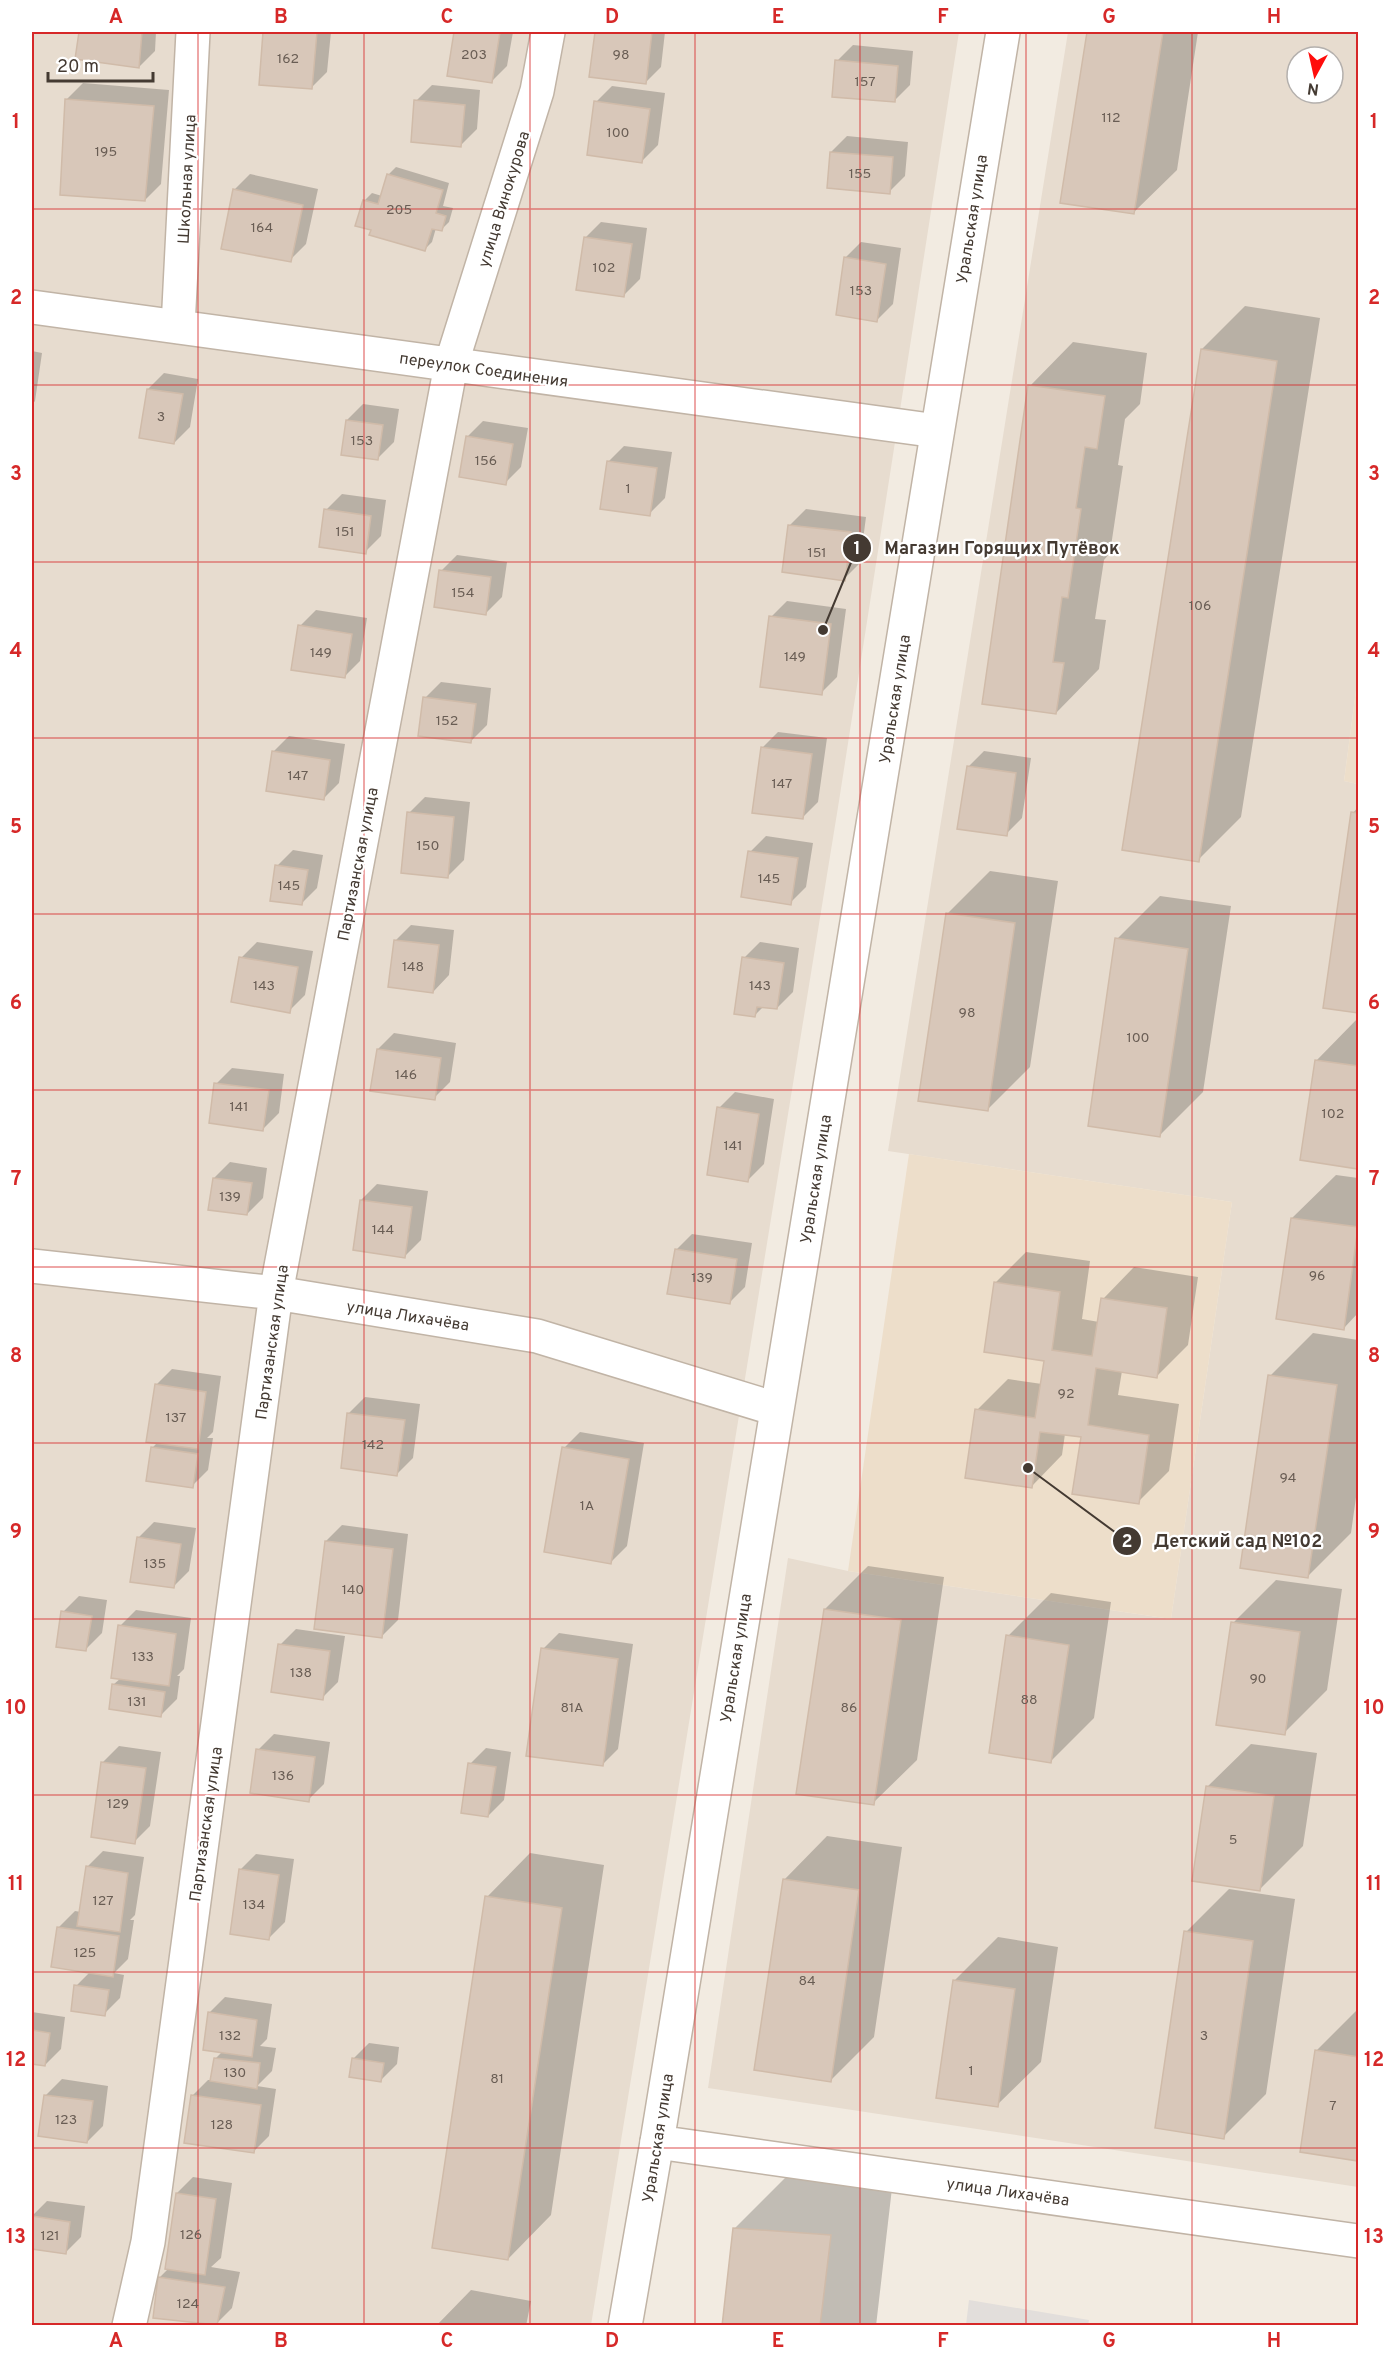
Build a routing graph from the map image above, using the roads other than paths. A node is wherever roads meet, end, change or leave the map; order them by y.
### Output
1 (193, 32) edge
2 (548, 32) edge
3 (1003, 32) edge
4 (32, 307) edge
5 (178, 327) junction
6 (451, 365) junction
7 (937, 432) junction
8 (32, 1266) edge
9 (276, 1293) junction
10 (776, 1409) junction
11 (657, 2142) junction
12 (1359, 2241) edge
13 (129, 2325) edge
14 (625, 2325) edge

1 - 5 street, Школьная улица
2 - 6 street, улица Винокурова
3 - 7 street, Уральская улица
4 - 5 street, переулок Соединения
5 - 6 street, переулок Соединения
6 - 7 street, переулок Соединения
6 - 9 street, Партизанская улица
7 - 10 street, Уральская улица
8 - 9 street, улица Лихачёва
9 - 10 street, улица Лихачёва
9 - 13 street, Партизанская улица
10 - 11 street, Уральская улица
11 - 12 street, улица Лихачёва
11 - 14 street, Уральская улица

